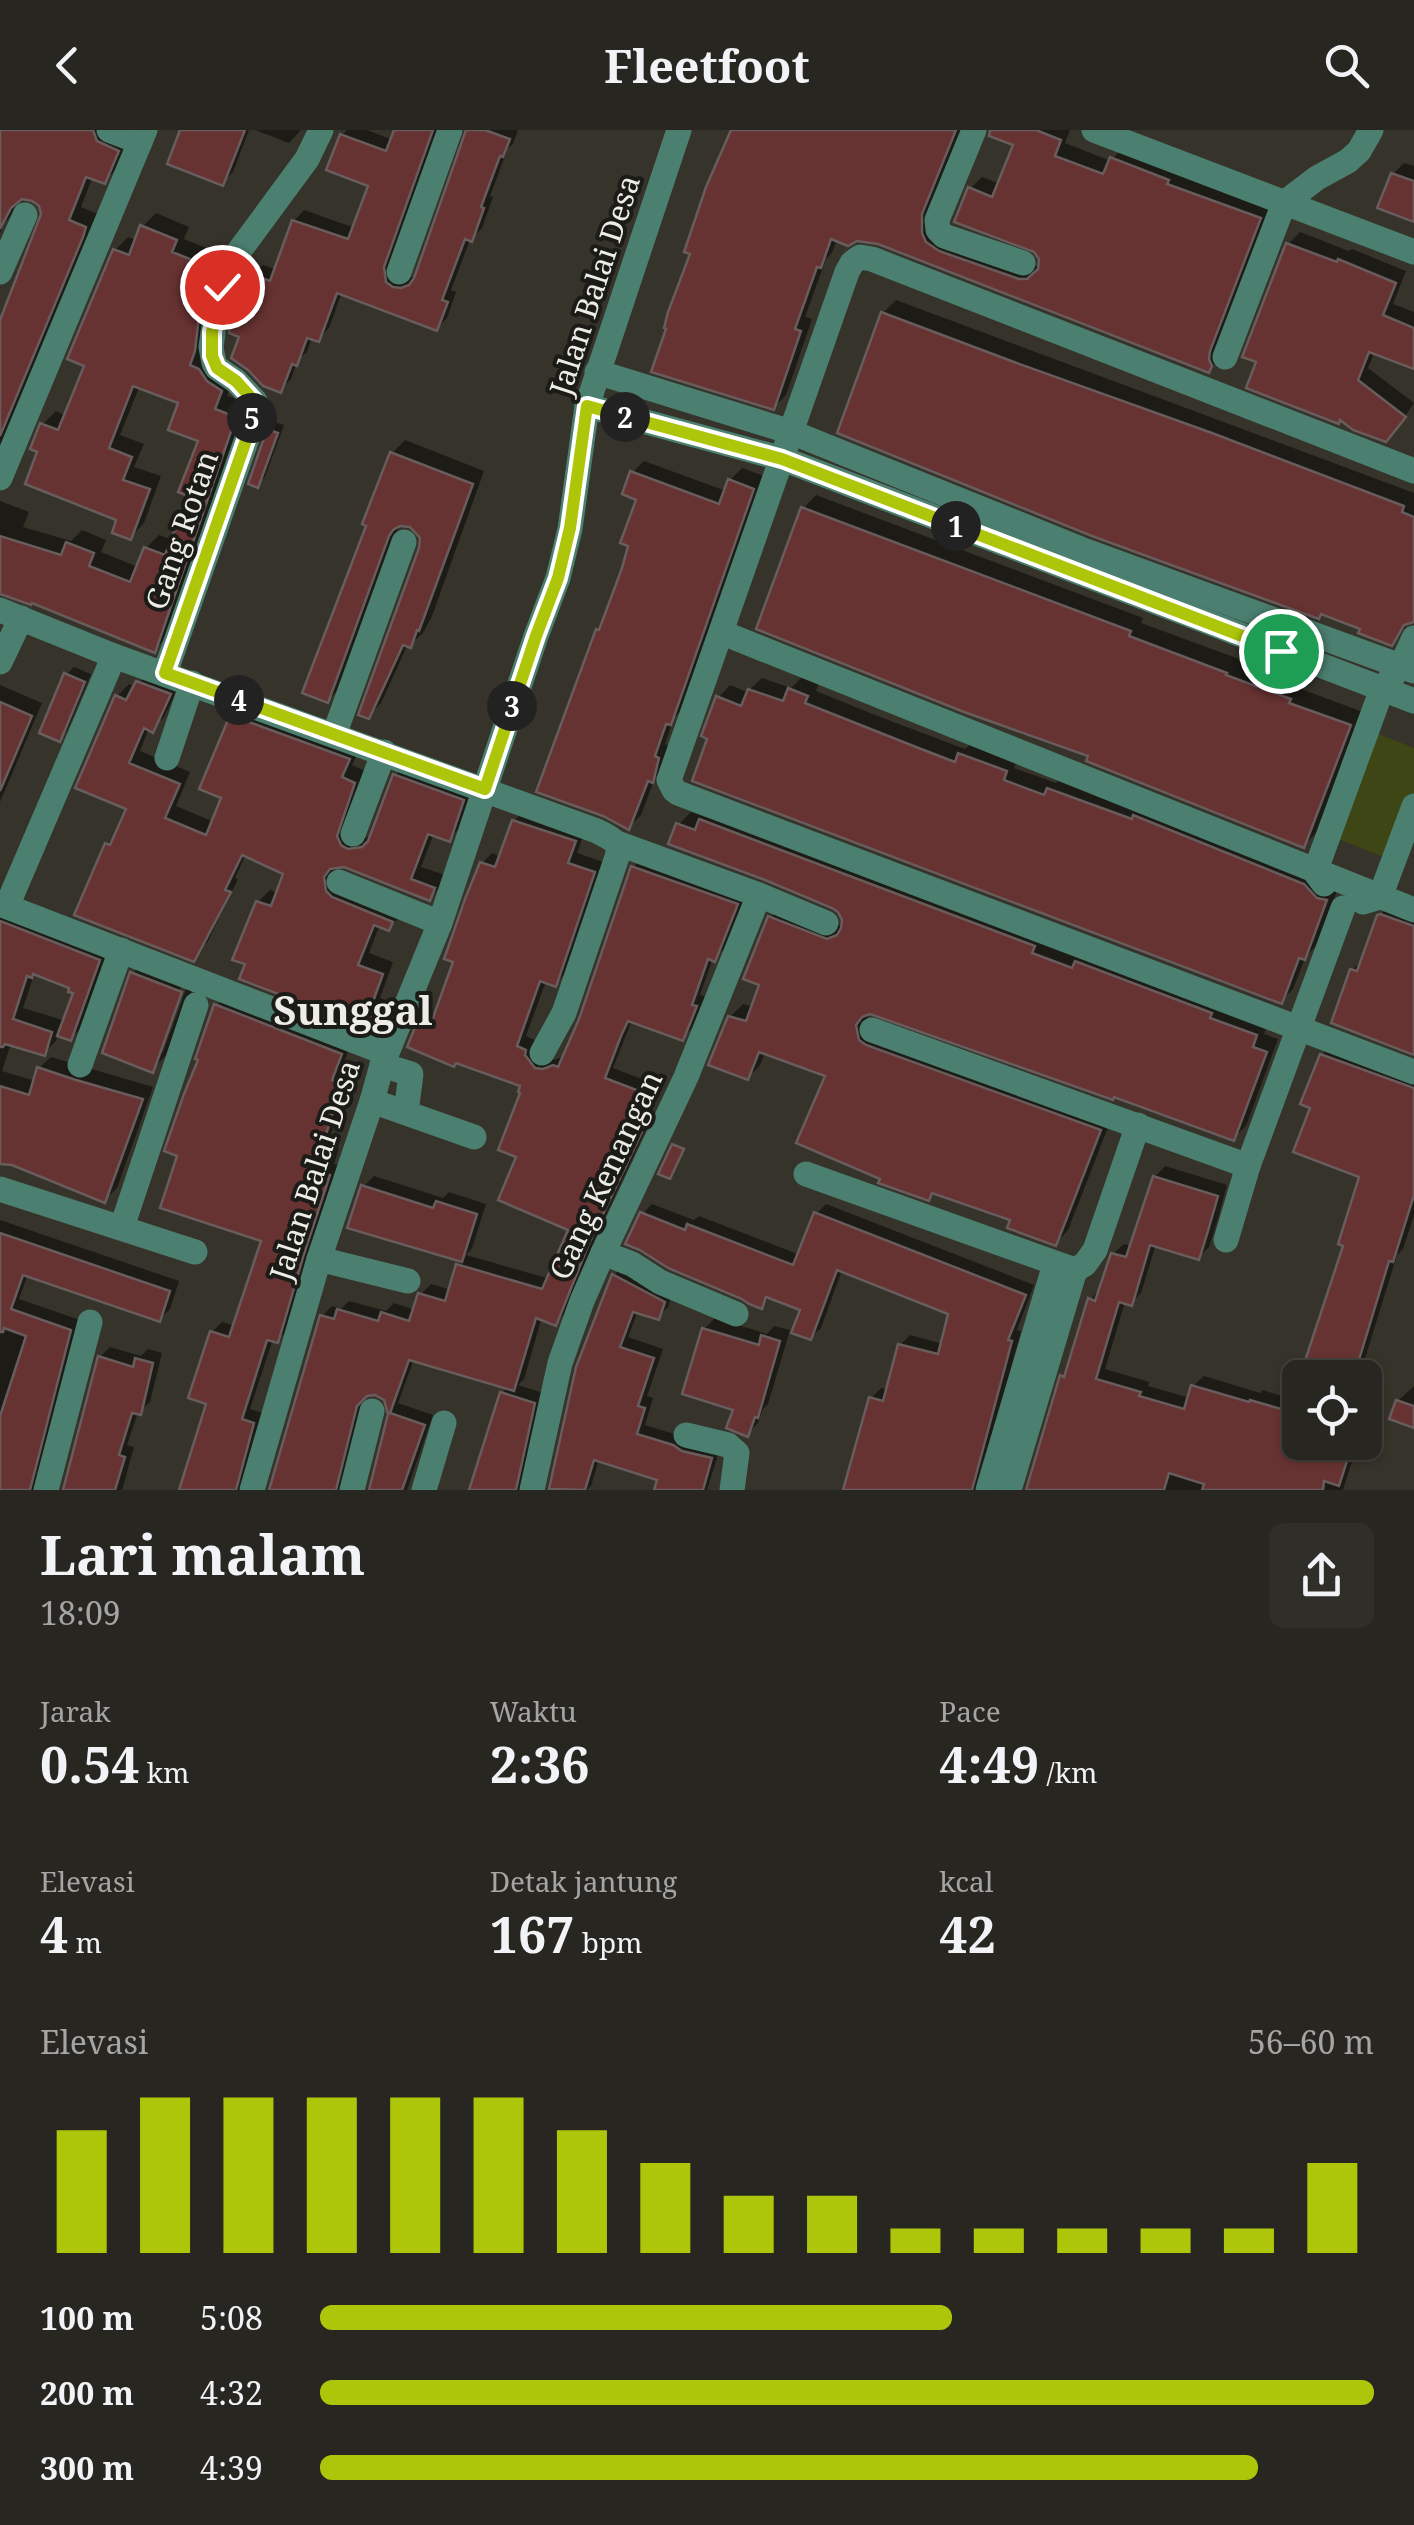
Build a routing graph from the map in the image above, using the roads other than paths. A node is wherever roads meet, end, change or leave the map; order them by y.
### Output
1 (110, 130) edge
2 (320, 130) edge
3 (450, 130) edge
4 (678, 130) edge
5 (974, 130) edge
6 (1094, 130) edge
7 (1370, 130) edge
8 (142, 136) edge
9 (1284, 203) junction
10 (25, 215) dead end
11 (1414, 252) edge
12 (1024, 263) dead end
13 (0, 272) edge
14 (399, 272) dead end
15 (1225, 356) dead end
16 (597, 372) junction
17 (587, 406) junction
18 (791, 432) junction
19 (782, 459) junction
20 (1414, 471) edge
21 (0, 478) edge
22 (404, 542) dead end
23 (1083, 563) junction
24 (11, 614) edge
25 (722, 633) junction
26 (1414, 638) edge
27 (114, 656) junction
28 (0, 662) edge
29 (1408, 669) edge
30 (165, 673) junction
31 (192, 683) junction
32 (1382, 689) junction
33 (1414, 701) edge
34 (334, 735) junction
35 (384, 752) junction
36 (167, 758) dead end
37 (485, 789) junction
38 (1414, 806) edge
39 (352, 834) dead end
40 (617, 843) junction
41 (1315, 872) junction
42 (339, 882) dead end
43 (760, 894) junction
44 (1380, 898) junction
45 (3, 905) edge
46 (1342, 908) junction
47 (1414, 910) edge
48 (440, 923) junction
49 (826, 923) dead end
50 (121, 950) junction
51 (196, 1004) dead end
52 (1300, 1028) junction
53 (872, 1030) dead end
54 (542, 1053) dead end
55 (384, 1059) junction
56 (80, 1065) dead end
57 (1414, 1072) edge
58 (372, 1101) junction
59 (406, 1112) junction
60 (1138, 1125) junction
61 (474, 1137) dead end
62 (1248, 1166) junction
63 (806, 1174) dead end
64 (0, 1189) edge
65 (122, 1227) junction
66 (1226, 1240) dead end
67 (195, 1252) dead end
68 (602, 1253) junction
69 (319, 1260) junction
70 (1065, 1267) junction
71 (408, 1281) dead end
72 (736, 1314) dead end
73 (90, 1322) dead end
74 (372, 1411) dead end
75 (444, 1424) dead end
76 (686, 1435) dead end
77 (999, 1487) edge
78 (46, 1490) edge
79 (252, 1490) edge
80 (352, 1490) edge
81 (424, 1490) edge
82 (532, 1490) edge
83 (732, 1490) edge

1 - 8 street
2 - 30 street, Gang Rotan
3 - 14 street
4 - 16 street, Jalan Balai Desa
5 - 12 street
6 - 9 street
7 - 9 street
8 - 21 street
9 - 11 street
9 - 15 street
10 - 13 street
16 - 17 street, Jalan Balai Desa
16 - 18 street
17 - 19 street
17 - 37 street, Jalan Balai Desa
18 - 19 street
18 - 20 street
18 - 23 street
19 - 23 street
19 - 25 street
22 - 34 street
23 - 29 street
23 - 32 street
24 - 27 street
24 - 28 street
25 - 41 street
25 - 52 street
26 - 29 street
27 - 30 street
27 - 45 street
29 - 32 street
30 - 31 street
31 - 34 street
31 - 36 street
32 - 33 street
32 - 41 street
34 - 35 street
35 - 37 street
35 - 39 street
37 - 40 street
37 - 48 street, Jalan Balai Desa
38 - 44 street
40 - 43 street
40 - 54 street
41 - 44 street
41 - 46 street
42 - 48 street
43 - 49 street
43 - 68 street, Gang Kenangan
44 - 46 street
44 - 47 street
45 - 50 street
46 - 52 street
48 - 55 street, Jalan Balai Desa
50 - 55 street
50 - 56 street
51 - 65 street
52 - 57 street
52 - 62 street
53 - 60 street
55 - 58 street, Jalan Balai Desa
55 - 59 street
58 - 59 street
58 - 69 street, Jalan Balai Desa
59 - 61 street
60 - 62 street
60 - 70 street
62 - 66 street
63 - 70 street
64 - 65 street
65 - 67 street
68 - 72 street
68 - 82 street, Gang Kenangan
69 - 71 street
69 - 79 street, Jalan Balai Desa
70 - 77 street
73 - 78 street
74 - 80 street
75 - 81 street
76 - 83 street

